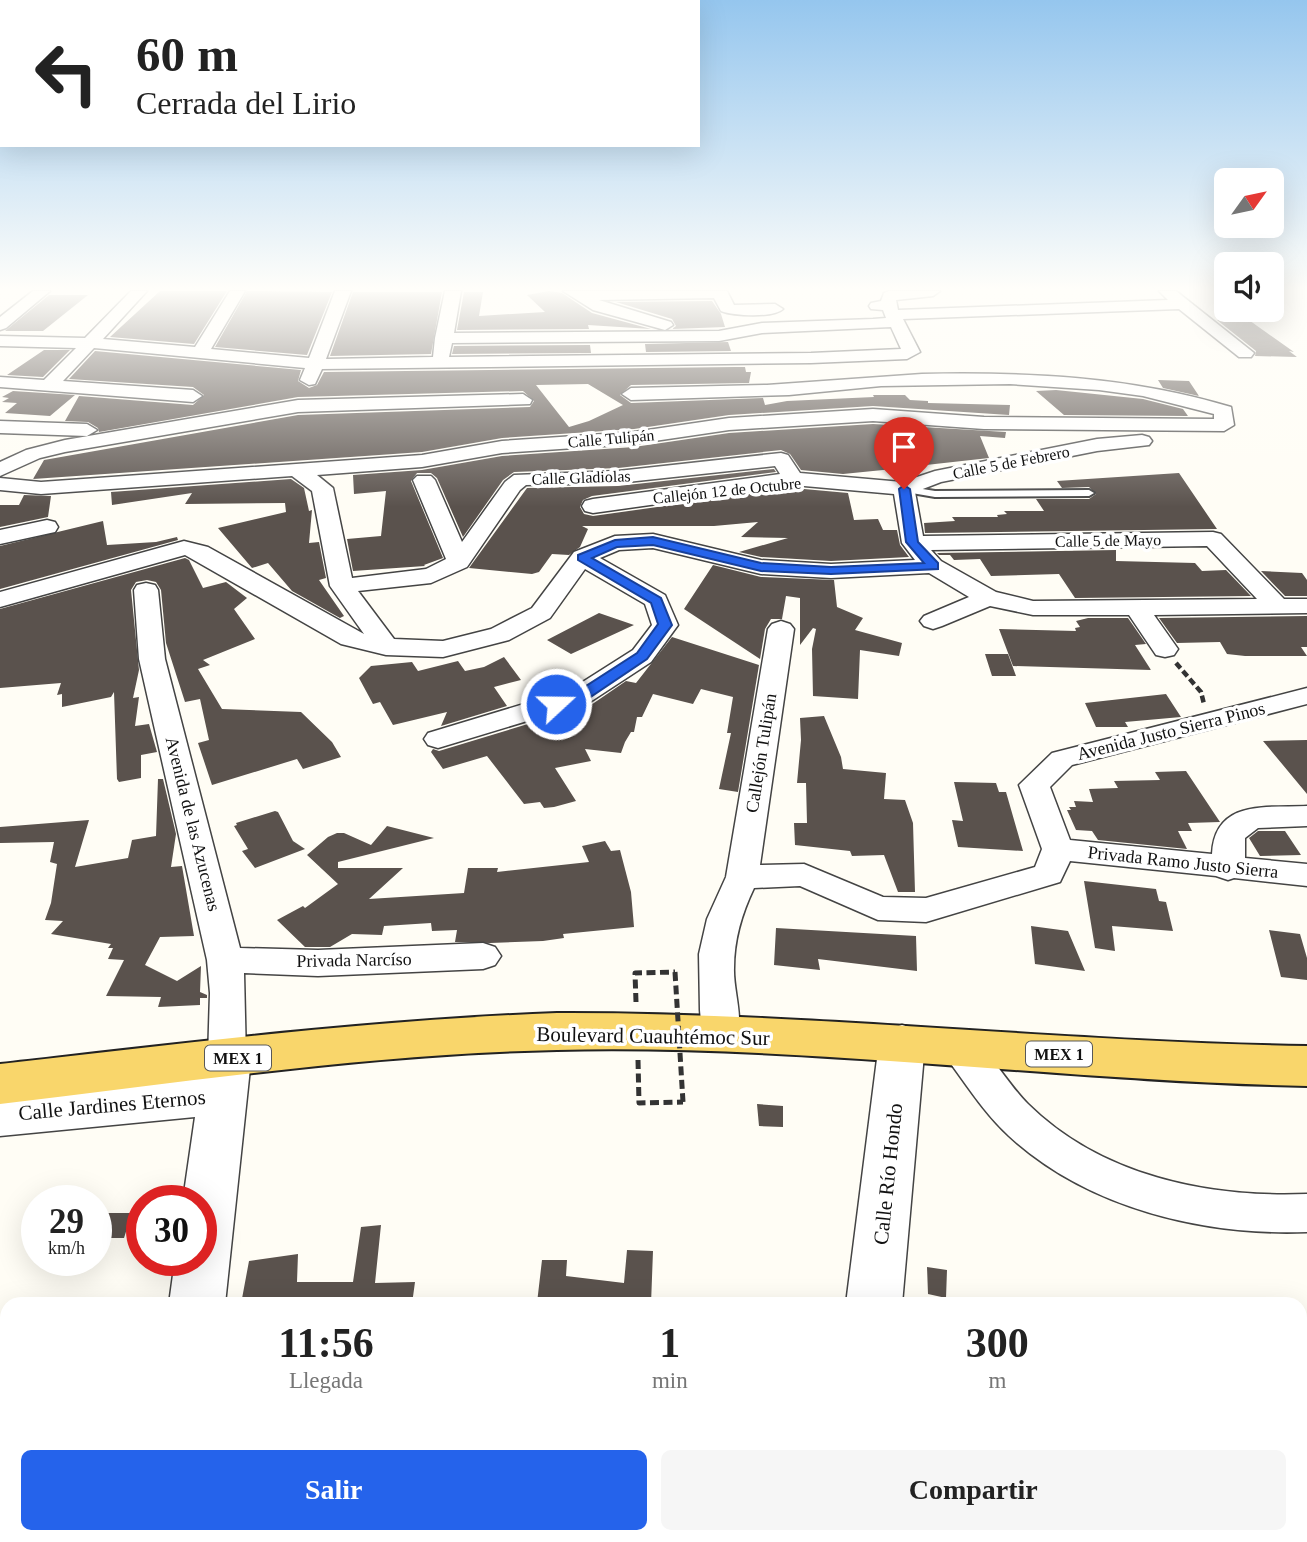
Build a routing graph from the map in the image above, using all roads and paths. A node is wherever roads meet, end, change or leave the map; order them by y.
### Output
1 (72, 363) edge
2 (306, 363) edge
3 (440, 363) edge
4 (680, 363) edge
5 (821, 363) edge
6 (316, 364) junction
7 (879, 381) junction
8 (0, 382) edge
9 (50, 384) junction
10 (438, 384) junction
11 (631, 394) dead end
12 (193, 396) dead end
13 (523, 400) dead end
14 (298, 406) junction
15 (1224, 425) junction
16 (0, 427) edge
17 (137, 433) junction
18 (0, 470) edge
19 (296, 470) junction
20 (793, 479) junction
21 (424, 480) dead end
22 (0, 484) edge
23 (904, 489) junction
24 (1089, 493) dead end
25 (593, 506) dead end
26 (47, 527) dead end
27 (0, 537) edge
28 (912, 542) junction
29 (582, 557) junction
30 (459, 562) junction
31 (933, 566) junction
32 (342, 586) junction
33 (146, 590) dead end
34 (988, 598) junction
35 (0, 600) edge
36 (1276, 605) junction
37 (1307, 606) edge
38 (1136, 607) junction
39 (933, 621) dead end
40 (781, 629) dead end
41 (386, 647) junction
42 (1165, 649) joint
43 (1307, 695) edge
44 (1206, 714) junction
45 (438, 739) dead end
46 (1307, 816) edge
47 (1058, 849) junction
48 (1228, 869) junction
49 (1307, 875) edge
50 (741, 877) junction
51 (483, 956) dead end
52 (226, 960) junction
53 (635, 972) dead end
54 (721, 1034) junction
55 (902, 1043) junction
56 (959, 1047) junction
57 (1307, 1066) edge
58 (225, 1077) junction
59 (0, 1084) edge
60 (639, 1103) dead end
61 (0, 1116) edge
62 (1307, 1213) edge
63 (198, 1297) edge
64 (875, 1297) edge

1 - 9 street
2 - 6 street
3 - 10 street
4 - 10 street
5 - 7 street
6 - 10 street
6 - 14 street
7 - 11 street
7 - 15 street
8 - 9 street
9 - 12 street
10 - 13 street
10 - 14 street
14 - 17 street
15 - 19 street, Calle Tulipán
15 - 23 street, Calle 5 de Febrero
16 - 17 street
17 - 18 street
19 - 22 street, Calle Tulipán
19 - 32 street
20 - 23 street, Callejón 12 de Octubre
20 - 25 street, Callejón 12 de Octubre
20 - 30 street, Calle Gladiolas
21 - 30 street
23 - 24 lane
23 - 28 street
26 - 27 street
28 - 31 street
28 - 36 street, Calle 5 de Mayo
29 - 31 street
29 - 41 street
29 - 45 street
30 - 32 street
31 - 34 street
32 - 41 street
33 - 52 street, Avenida de las Azucenas
34 - 38 street
34 - 39 street
35 - 41 street
36 - 37 street
36 - 38 street
38 - 42 street
40 - 50 street, Callejón Tulipán
42 - 44 path
43 - 44 street, Avenida Justo Sierra Pinos
44 - 47 street, Avenida Justo Sierra Pinos
46 - 48 street
47 - 48 street, Privada Ramo Justo Sierra
47 - 50 street
48 - 49 street, Privada Ramo Justo Sierra
50 - 54 street
51 - 52 street, Privada Narcíso
52 - 58 street, Avenida de las Azucenas
53 - 60 path, bridge
54 - 55 main road, Boulevard Cuauhtémoc Sur / MEX 1
54 - 58 main road, Boulevard Cuauhtémoc Sur / MEX 1
55 - 56 main road, Boulevard Cuauhtémoc Sur / MEX 1
55 - 64 street, Calle Río Hondo
56 - 57 main road, Boulevard Cuauhtémoc Sur / MEX 1
56 - 62 street
58 - 59 main road, Boulevard Cuauhtémoc Sur / MEX 1
58 - 61 street, Calle Jardines Eternos
58 - 63 street

